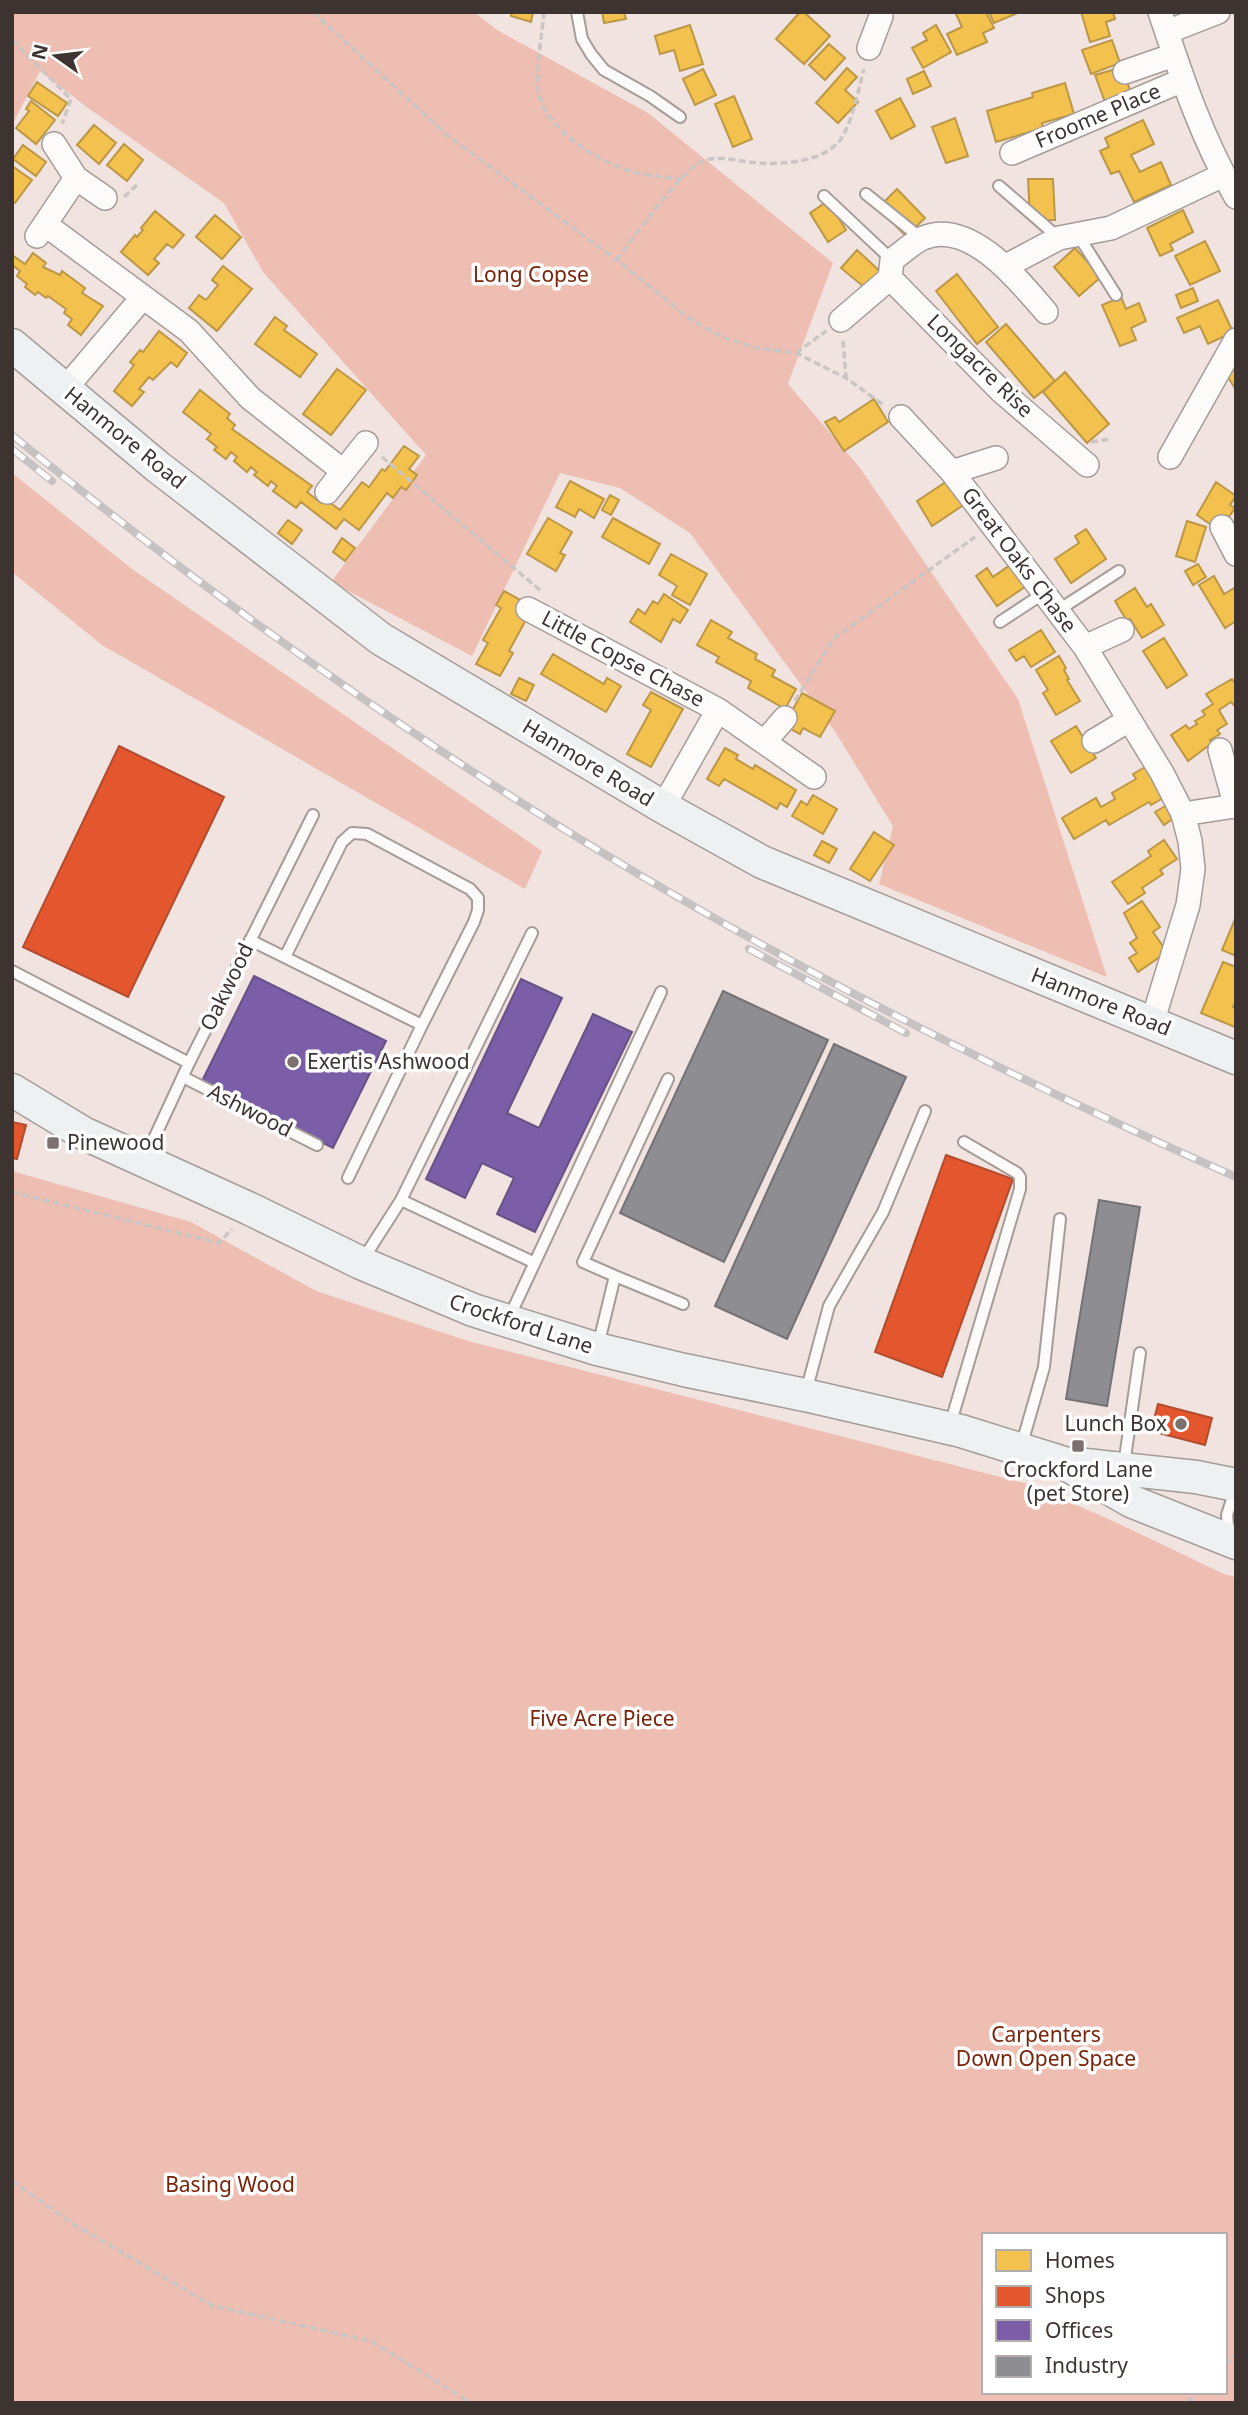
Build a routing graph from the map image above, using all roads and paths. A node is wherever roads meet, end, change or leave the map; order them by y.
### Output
1 (313, 12) edge
2 (544, 12) edge
3 (577, 12) edge
4 (1218, 12) edge
5 (884, 13) edge
6 (1163, 22) edge
7 (12, 40) edge
8 (869, 48) joint
9 (1174, 55) junction
10 (1125, 72) dead end
11 (1183, 80) junction
12 (680, 117) dead end
13 (54, 144) joint
14 (1013, 153) dead end
15 (1223, 175) junction
16 (76, 178) junction
17 (681, 179) junction
18 (999, 186) dead end
19 (866, 194) dead end
20 (824, 196) dead end
21 (1236, 197) edge
22 (105, 198) dead end
23 (1068, 236) junction
24 (922, 239) junction
25 (617, 260) junction
26 (1006, 266) junction
27 (891, 269) junction
28 (1116, 295) dead end
29 (143, 297) junction
30 (1046, 312) dead end
31 (841, 320) junction
32 (1236, 340) edge
33 (12, 345) edge
34 (796, 353) junction
35 (846, 378) junction
36 (65, 389) junction
37 (901, 417) joint
38 (366, 443) joint
39 (1090, 450) dead end
40 (1170, 457) dead end
41 (996, 458) dead end
42 (343, 471) junction
43 (952, 472) junction
44 (327, 492) dead end
45 (992, 525) junction
46 (1119, 571) dead end
47 (1050, 602) junction
48 (528, 609) joint
49 (1000, 622) dead end
50 (1122, 630) dead end
51 (1085, 647) junction
52 (718, 710) junction
53 (785, 718) joint
54 (1129, 720) junction
55 (765, 741) junction
56 (1094, 741) dead end
57 (1220, 750) dead end
58 (814, 777) dead end
59 (663, 807) junction
60 (1235, 807) edge
61 (1183, 814) junction
62 (313, 815) dead end
63 (532, 933) dead end
64 (250, 940) junction
65 (285, 957) junction
66 (12, 971) edge
67 (661, 992) dead end
68 (1152, 1023) junction
69 (422, 1025) junction
70 (1236, 1058) edge
71 (189, 1063) junction
72 (183, 1077) junction
73 (668, 1079) dead end
74 (12, 1090) edge
75 (925, 1111) dead end
76 (964, 1142) dead end
77 (317, 1145) dead end
78 (144, 1161) junction
79 (348, 1178) dead end
80 (12, 1192) edge
81 (401, 1200) junction
82 (248, 1208) junction
83 (1060, 1219) dead end
84 (533, 1262) junction
85 (361, 1263) junction
86 (615, 1276) junction
87 (683, 1304) dead end
88 (507, 1322) junction
89 (597, 1349) junction
90 (1140, 1353) dead end
91 (805, 1395) junction
92 (949, 1428) junction
93 (1020, 1449) junction
94 (1130, 1485) junction
95 (1236, 1486) edge
96 (1233, 1543) edge
97 (12, 2181) edge
98 (471, 2403) edge

1 - 25 path
2 - 17 path
3 - 12 lane
4 - 6 street
5 - 8 street
6 - 9 street
7 - 13 path
8 - 17 path
9 - 10 street, Froome Place
9 - 11 street
11 - 14 street, Froome Place
11 - 15 street
13 - 16 street
15 - 21 street
15 - 23 street
16 - 22 street
16 - 29 street
17 - 25 path
18 - 23 lane
19 - 24 lane
20 - 27 lane
23 - 26 street
23 - 28 lane
24 - 26 street
24 - 27 street
25 - 34 path
26 - 30 street
27 - 31 street
27 - 39 street, Longacre Rise
29 - 36 street
29 - 42 street
31 - 34 path
31 - 35 path
32 - 40 street
33 - 36 street, Hanmore Road
34 - 35 path
35 - 37 path
36 - 59 street, Hanmore Road
37 - 43 street, Great Oaks Chase
38 - 42 street
38 - 48 path
41 - 43 street, Great Oaks Chase
42 - 44 street
43 - 45 street, Great Oaks Chase
45 - 47 street, Great Oaks Chase
45 - 53 path
46 - 47 lane
47 - 49 lane
47 - 51 street, Great Oaks Chase
48 - 52 street, Little Copse Chase
50 - 51 street, Great Oaks Chase
51 - 54 street, Great Oaks Chase
52 - 55 street, Little Copse Chase
52 - 59 street, Little Copse Chase
53 - 55 street
54 - 56 street
54 - 61 street, Great Oaks Chase
55 - 58 street, Little Copse Chase
57 - 60 street
59 - 68 street, Hanmore Road
60 - 61 street
61 - 68 street, Great Oaks Chase
62 - 64 lane, Oakwood
63 - 81 lane
64 - 65 lane
64 - 71 lane, Oakwood
65 - 69 lane
65 - 69 lane
66 - 71 lane
67 - 84 lane
68 - 70 street, Hanmore Road
69 - 79 lane
71 - 72 lane, Oakwood
72 - 77 lane, Ashwood
72 - 78 lane, Oakwood
73 - 86 lane
74 - 78 street, Crockford Lane
75 - 91 lane
76 - 92 lane
78 - 82 street, Crockford Lane
80 - 82 path
81 - 84 lane
81 - 85 lane
82 - 85 street, Crockford Lane
83 - 93 lane
84 - 88 lane
85 - 88 street, Crockford Lane
86 - 87 lane
86 - 89 lane
88 - 89 street, Crockford Lane
89 - 91 street, Crockford Lane
90 - 94 lane
91 - 92 street, Crockford Lane
92 - 93 street, Crockford Lane
93 - 94 street, Crockford Lane
94 - 95 street, Crockford Lane
94 - 96 street, Crockford Lane
95 - 96 lane, Crockford Lane
97 - 98 path

